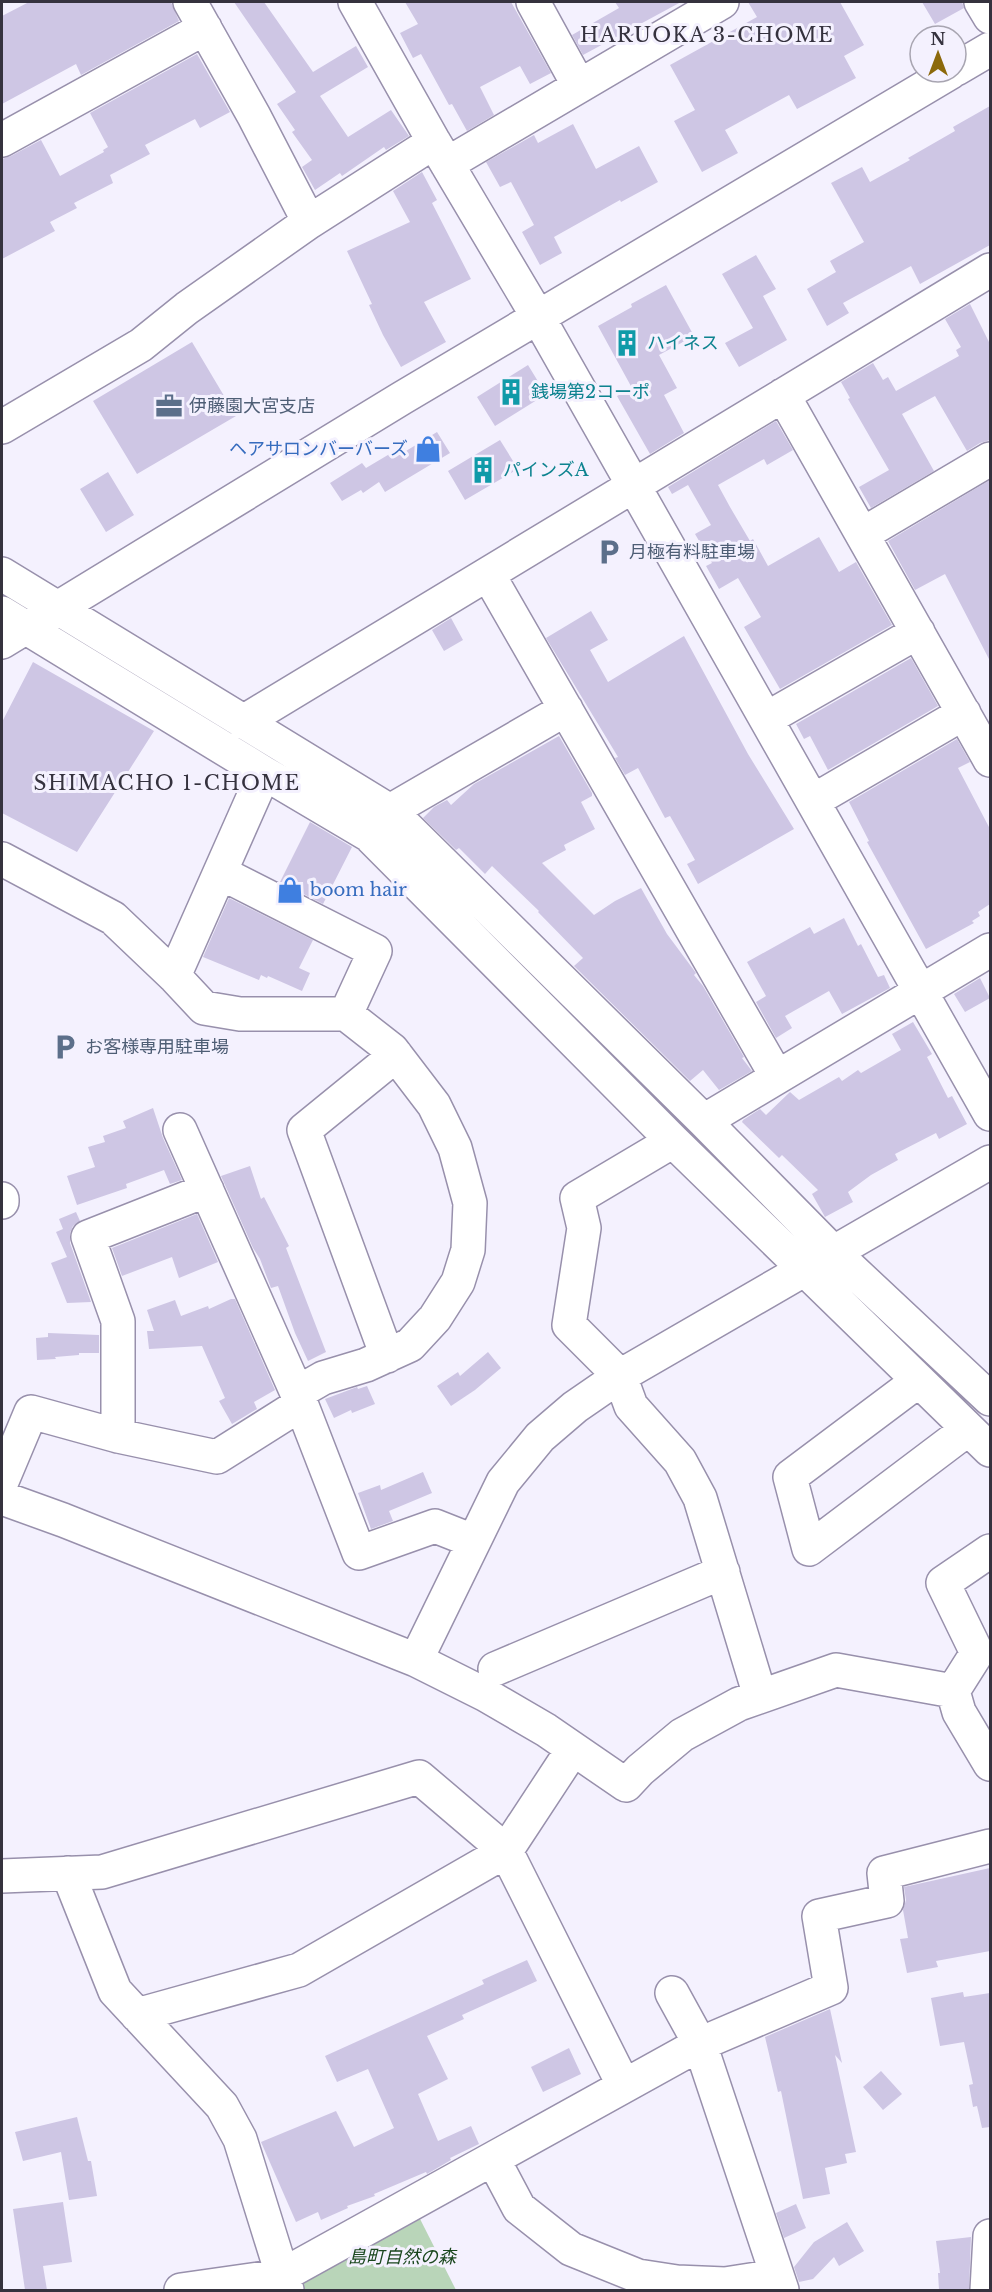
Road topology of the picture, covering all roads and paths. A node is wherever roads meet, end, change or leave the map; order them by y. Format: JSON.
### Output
{"nodes":[{"id":1,"x":355,"y":2,"type":"edge"},
{"id":2,"x":533,"y":2,"type":"edge"},
{"id":3,"x":981,"y":2,"type":"edge"},
{"id":4,"x":705,"y":6,"type":"edge"},
{"id":5,"x":197,"y":15,"type":"edge"},
{"id":6,"x":990,"y":17,"type":"edge"},
{"id":7,"x":990,"y":49,"type":"edge"},
{"id":8,"x":968,"y":62,"type":"edge"},
{"id":9,"x":931,"y":84,"type":"edge"},
{"id":10,"x":579,"y":86,"type":"junction"},
{"id":11,"x":2,"y":140,"type":"edge"},
{"id":12,"x":441,"y":153,"type":"junction"},
{"id":13,"x":309,"y":222,"type":"junction"},
{"id":14,"x":990,"y":270,"type":"edge"},
{"id":15,"x":538,"y":317,"type":"junction"},
{"id":16,"x":783,"y":395,"type":"junction"},
{"id":17,"x":2,"y":427,"type":"edge"},
{"id":18,"x":990,"y":459,"type":"edge"},
{"id":19,"x":633,"y":486,"type":"junction"},
{"id":20,"x":862,"y":534,"type":"junction"},
{"id":21,"x":2,"y":574,"type":"edge"},
{"id":22,"x":488,"y":574,"type":"junction"},
{"id":23,"x":58,"y":608,"type":"junction"},
{"id":24,"x":9,"y":627,"type":"edge"},
{"id":25,"x":918,"y":632,"type":"junction"},
{"id":26,"x":566,"y":709,"type":"junction"},
{"id":27,"x":964,"y":713,"type":"junction"},
{"id":28,"x":766,"y":719,"type":"junction"},
{"id":29,"x":243,"y":722,"type":"junction"},
{"id":30,"x":990,"y":760,"type":"edge"},
{"id":31,"x":264,"y":773,"type":"junction"},
{"id":32,"x":813,"y":801,"type":"junction"},
{"id":33,"x":390,"y":811,"type":"junction"},
{"id":34,"x":2,"y":859,"type":"edge"},
{"id":35,"x":221,"y":873,"type":"junction"},
{"id":36,"x":990,"y":950,"type":"edge"},
{"id":37,"x":174,"y":976,"type":"junction"},
{"id":38,"x":921,"y":992,"type":"junction"},
{"id":39,"x":346,"y":1014,"type":"junction"},
{"id":40,"x":396,"y":1055,"type":"junction"},
{"id":41,"x":777,"y":1077,"type":"junction"},
{"id":42,"x":990,"y":1114,"type":"edge"},
{"id":43,"x":704,"y":1121,"type":"junction"},
{"id":44,"x":180,"y":1130,"type":"dead end"},
{"id":45,"x":673,"y":1141,"type":"junction"},
{"id":46,"x":990,"y":1162,"type":"edge"},
{"id":47,"x":207,"y":1190,"type":"junction"},
{"id":48,"x":833,"y":1252,"type":"junction"},
{"id":49,"x":804,"y":1270,"type":"junction"},
{"id":50,"x":387,"y":1356,"type":"junction"},
{"id":51,"x":620,"y":1376,"type":"junction"},
{"id":52,"x":918,"y":1381,"type":"junction"},
{"id":53,"x":299,"y":1398,"type":"junction"},
{"id":54,"x":990,"y":1400,"type":"edge"},
{"id":55,"x":118,"y":1436,"type":"junction"},
{"id":56,"x":979,"y":1440,"type":"edge"},
{"id":57,"x":2,"y":1481,"type":"edge"},
{"id":58,"x":2,"y":1498,"type":"edge"},
{"id":59,"x":473,"y":1542,"type":"junction"},
{"id":60,"x":990,"y":1551,"type":"edge"},
{"id":61,"x":723,"y":1572,"type":"junction"},
{"id":62,"x":984,"y":1654,"type":"edge"},
{"id":63,"x":416,"y":1660,"type":"junction"},
{"id":64,"x":495,"y":1669,"type":"dead end"},
{"id":65,"x":953,"y":1691,"type":"junction"},
{"id":66,"x":760,"y":1696,"type":"junction"},
{"id":67,"x":573,"y":1749,"type":"junction"},
{"id":68,"x":990,"y":1764,"type":"edge"},
{"id":69,"x":990,"y":1846,"type":"edge"},
{"id":70,"x":506,"y":1851,"type":"junction"},
{"id":71,"x":68,"y":1873,"type":"junction"},
{"id":72,"x":2,"y":1876,"type":"edge"},
{"id":73,"x":672,"y":1993,"type":"dead end"},
{"id":74,"x":137,"y":2015,"type":"junction"},
{"id":75,"x":700,"y":2044,"type":"junction"},
{"id":76,"x":624,"y":2086,"type":"junction"},
{"id":77,"x":493,"y":2159,"type":"junction"},
{"id":78,"x":990,"y":2236,"type":"edge"},
{"id":79,"x":284,"y":2283,"type":"edge"},
{"id":80,"x":778,"y":2283,"type":"edge"},
{"id":81,"x":181,"y":2290,"type":"edge"},
{"id":82,"x":987,"y":2290,"type":"edge"}],
"edges":[{"from":1,"to":12,"type":"street"},
{"from":2,"to":10,"type":"street"},
{"from":3,"to":6,"type":"street"},
{"from":4,"to":10,"type":"street"},
{"from":5,"to":11,"type":"street"},
{"from":5,"to":13,"type":"street"},
{"from":7,"to":8,"type":"street"},
{"from":9,"to":15,"type":"street"},
{"from":10,"to":12,"type":"street"},
{"from":12,"to":13,"type":"street"},
{"from":12,"to":15,"type":"street"},
{"from":13,"to":17,"type":"street"},
{"from":14,"to":16,"type":"street"},
{"from":15,"to":19,"type":"street"},
{"from":15,"to":23,"type":"street"},
{"from":16,"to":19,"type":"street"},
{"from":16,"to":20,"type":"street"},
{"from":18,"to":20,"type":"street"},
{"from":19,"to":22,"type":"street"},
{"from":19,"to":28,"type":"street"},
{"from":20,"to":25,"type":"street"},
{"from":21,"to":23,"type":"street"},
{"from":22,"to":26,"type":"street"},
{"from":22,"to":29,"type":"street"},
{"from":23,"to":24,"type":"street"},
{"from":23,"to":29,"type":"street"},
{"from":24,"to":31,"type":"street"},
{"from":25,"to":27,"type":"street"},
{"from":25,"to":28,"type":"street"},
{"from":26,"to":33,"type":"street"},
{"from":26,"to":41,"type":"street"},
{"from":27,"to":30,"type":"street"},
{"from":27,"to":32,"type":"street"},
{"from":28,"to":32,"type":"street"},
{"from":29,"to":33,"type":"street"},
{"from":31,"to":35,"type":"street"},
{"from":31,"to":45,"type":"street"},
{"from":32,"to":38,"type":"street"},
{"from":33,"to":43,"type":"street"},
{"from":34,"to":37,"type":"street"},
{"from":35,"to":37,"type":"street"},
{"from":35,"to":39,"type":"street"},
{"from":36,"to":38,"type":"street"},
{"from":37,"to":39,"type":"street"},
{"from":38,"to":41,"type":"street"},
{"from":38,"to":42,"type":"street"},
{"from":39,"to":40,"type":"street"},
{"from":40,"to":50,"type":"street"},
{"from":40,"to":50,"type":"street"},
{"from":41,"to":43,"type":"street"},
{"from":43,"to":48,"type":"street"},
{"from":44,"to":47,"type":"street"},
{"from":45,"to":49,"type":"street"},
{"from":45,"to":51,"type":"street"},
{"from":46,"to":48,"type":"street"},
{"from":47,"to":53,"type":"street"},
{"from":47,"to":55,"type":"street"},
{"from":48,"to":49,"type":"street"},
{"from":48,"to":54,"type":"street"},
{"from":49,"to":51,"type":"street"},
{"from":49,"to":52,"type":"street"},
{"from":50,"to":53,"type":"street"},
{"from":51,"to":59,"type":"street"},
{"from":51,"to":61,"type":"street"},
{"from":52,"to":56,"type":"street"},
{"from":52,"to":56,"type":"street"},
{"from":53,"to":55,"type":"street"},
{"from":53,"to":59,"type":"street"},
{"from":55,"to":57,"type":"street"},
{"from":58,"to":63,"type":"street"},
{"from":59,"to":63,"type":"street"},
{"from":60,"to":62,"type":"street"},
{"from":61,"to":64,"type":"street"},
{"from":61,"to":66,"type":"street"},
{"from":62,"to":65,"type":"street"},
{"from":63,"to":67,"type":"street"},
{"from":65,"to":66,"type":"street"},
{"from":65,"to":68,"type":"street"},
{"from":66,"to":67,"type":"street"},
{"from":67,"to":70,"type":"street"},
{"from":69,"to":75,"type":"street"},
{"from":70,"to":71,"type":"street"},
{"from":70,"to":74,"type":"street"},
{"from":70,"to":76,"type":"street"},
{"from":71,"to":72,"type":"street"},
{"from":71,"to":74,"type":"street"},
{"from":73,"to":75,"type":"street"},
{"from":74,"to":79,"type":"street"},
{"from":75,"to":76,"type":"street"},
{"from":75,"to":80,"type":"street"},
{"from":76,"to":77,"type":"street"},
{"from":77,"to":79,"type":"street"},
{"from":77,"to":80,"type":"street"},
{"from":78,"to":82,"type":"street"},
{"from":79,"to":81,"type":"street"}]}
